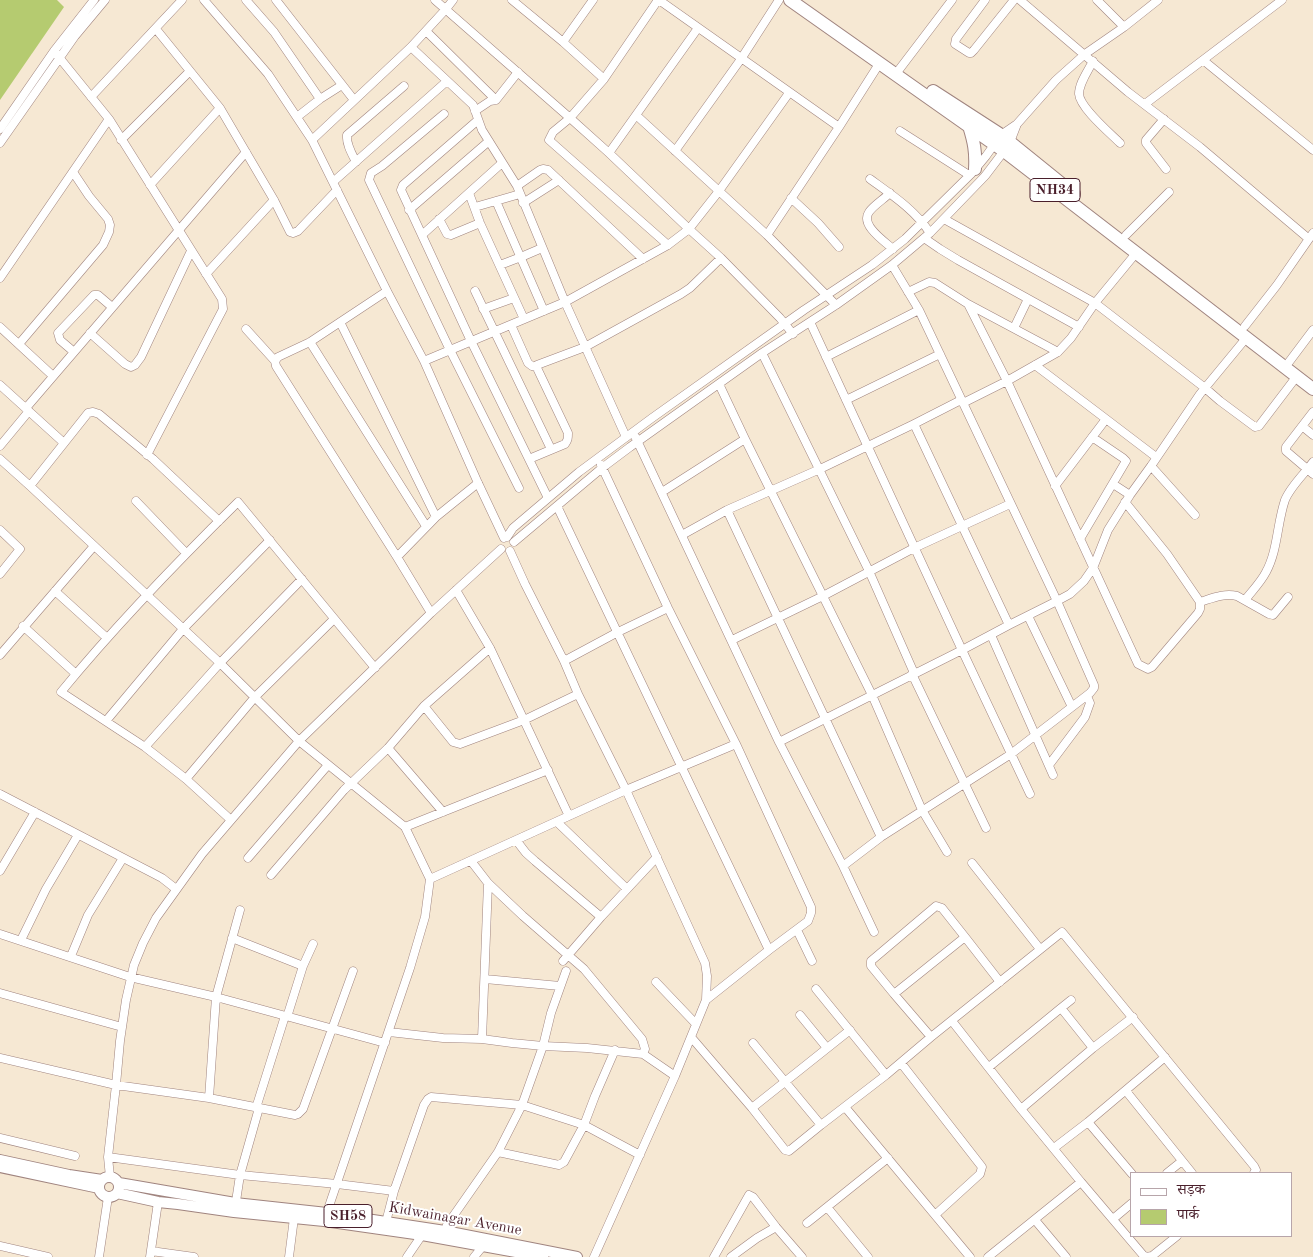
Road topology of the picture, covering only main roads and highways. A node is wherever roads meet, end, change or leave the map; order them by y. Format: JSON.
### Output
{"nodes":[{"id":1,"x":790,"y":0,"type":"edge"},
{"id":2,"x":801,"y":0,"type":"edge"},
{"id":3,"x":897,"y":72,"type":"junction"},
{"id":4,"x":969,"y":126,"type":"junction"},
{"id":5,"x":1003,"y":143,"type":"junction"},
{"id":6,"x":972,"y":172,"type":"road end"},
{"id":7,"x":1246,"y":332,"type":"junction"},
{"id":8,"x":1313,"y":380,"type":"edge"},
{"id":9,"x":1313,"y":389,"type":"edge"},
{"id":10,"x":0,"y":1160,"type":"edge"},
{"id":11,"x":0,"y":1167,"type":"edge"},
{"id":12,"x":109,"y":1186,"type":"junction"},
{"id":13,"x":235,"y":1208,"type":"junction"},
{"id":14,"x":325,"y":1217,"type":"junction"},
{"id":15,"x":385,"y":1226,"type":"junction"},
{"id":16,"x":444,"y":1235,"type":"junction"},
{"id":17,"x":542,"y":1257,"type":"edge"},
{"id":18,"x":577,"y":1257,"type":"edge"}],
"edges":[{"from":1,"to":3,"type":"highway","number":"NH34"},
{"from":2,"to":3,"type":"highway","number":"NH34"},
{"from":3,"to":4,"type":"highway","number":"NH34"},
{"from":3,"to":5,"type":"highway","number":"NH34"},
{"from":4,"to":5,"type":"highway","number":"NH34"},
{"from":4,"to":6,"type":"highway"},
{"from":5,"to":7,"type":"highway","number":"NH34"},
{"from":5,"to":7,"type":"highway","number":"NH34"},
{"from":7,"to":8,"type":"highway","number":"NH34"},
{"from":7,"to":9,"type":"highway","number":"NH34"},
{"from":10,"to":12,"type":"main road","name":"Kidwainagar Avenue","number":"SH58"},
{"from":11,"to":12,"type":"main road","name":"Kidwainagar Avenue","number":"SH58"},
{"from":12,"to":13,"type":"main road","name":"Kidwainagar Avenue","number":"SH58"},
{"from":12,"to":13,"type":"main road","name":"Kidwainagar Avenue","number":"SH58"},
{"from":13,"to":14,"type":"main road","name":"Kidwainagar Avenue","number":"SH58"},
{"from":13,"to":14,"type":"main road","name":"Kidwainagar Avenue","number":"SH58"},
{"from":14,"to":15,"type":"main road","name":"Kidwainagar Avenue","number":"SH58"},
{"from":15,"to":16,"type":"main road","name":"Kidwainagar Avenue","number":"SH58"},
{"from":15,"to":16,"type":"main road","name":"Kidwainagar Avenue","number":"SH58"},
{"from":16,"to":17,"type":"main road","name":"Kidwainagar Avenue","number":"SH58"},
{"from":16,"to":18,"type":"main road","name":"Kidwainagar Avenue","number":"SH58"}]}
